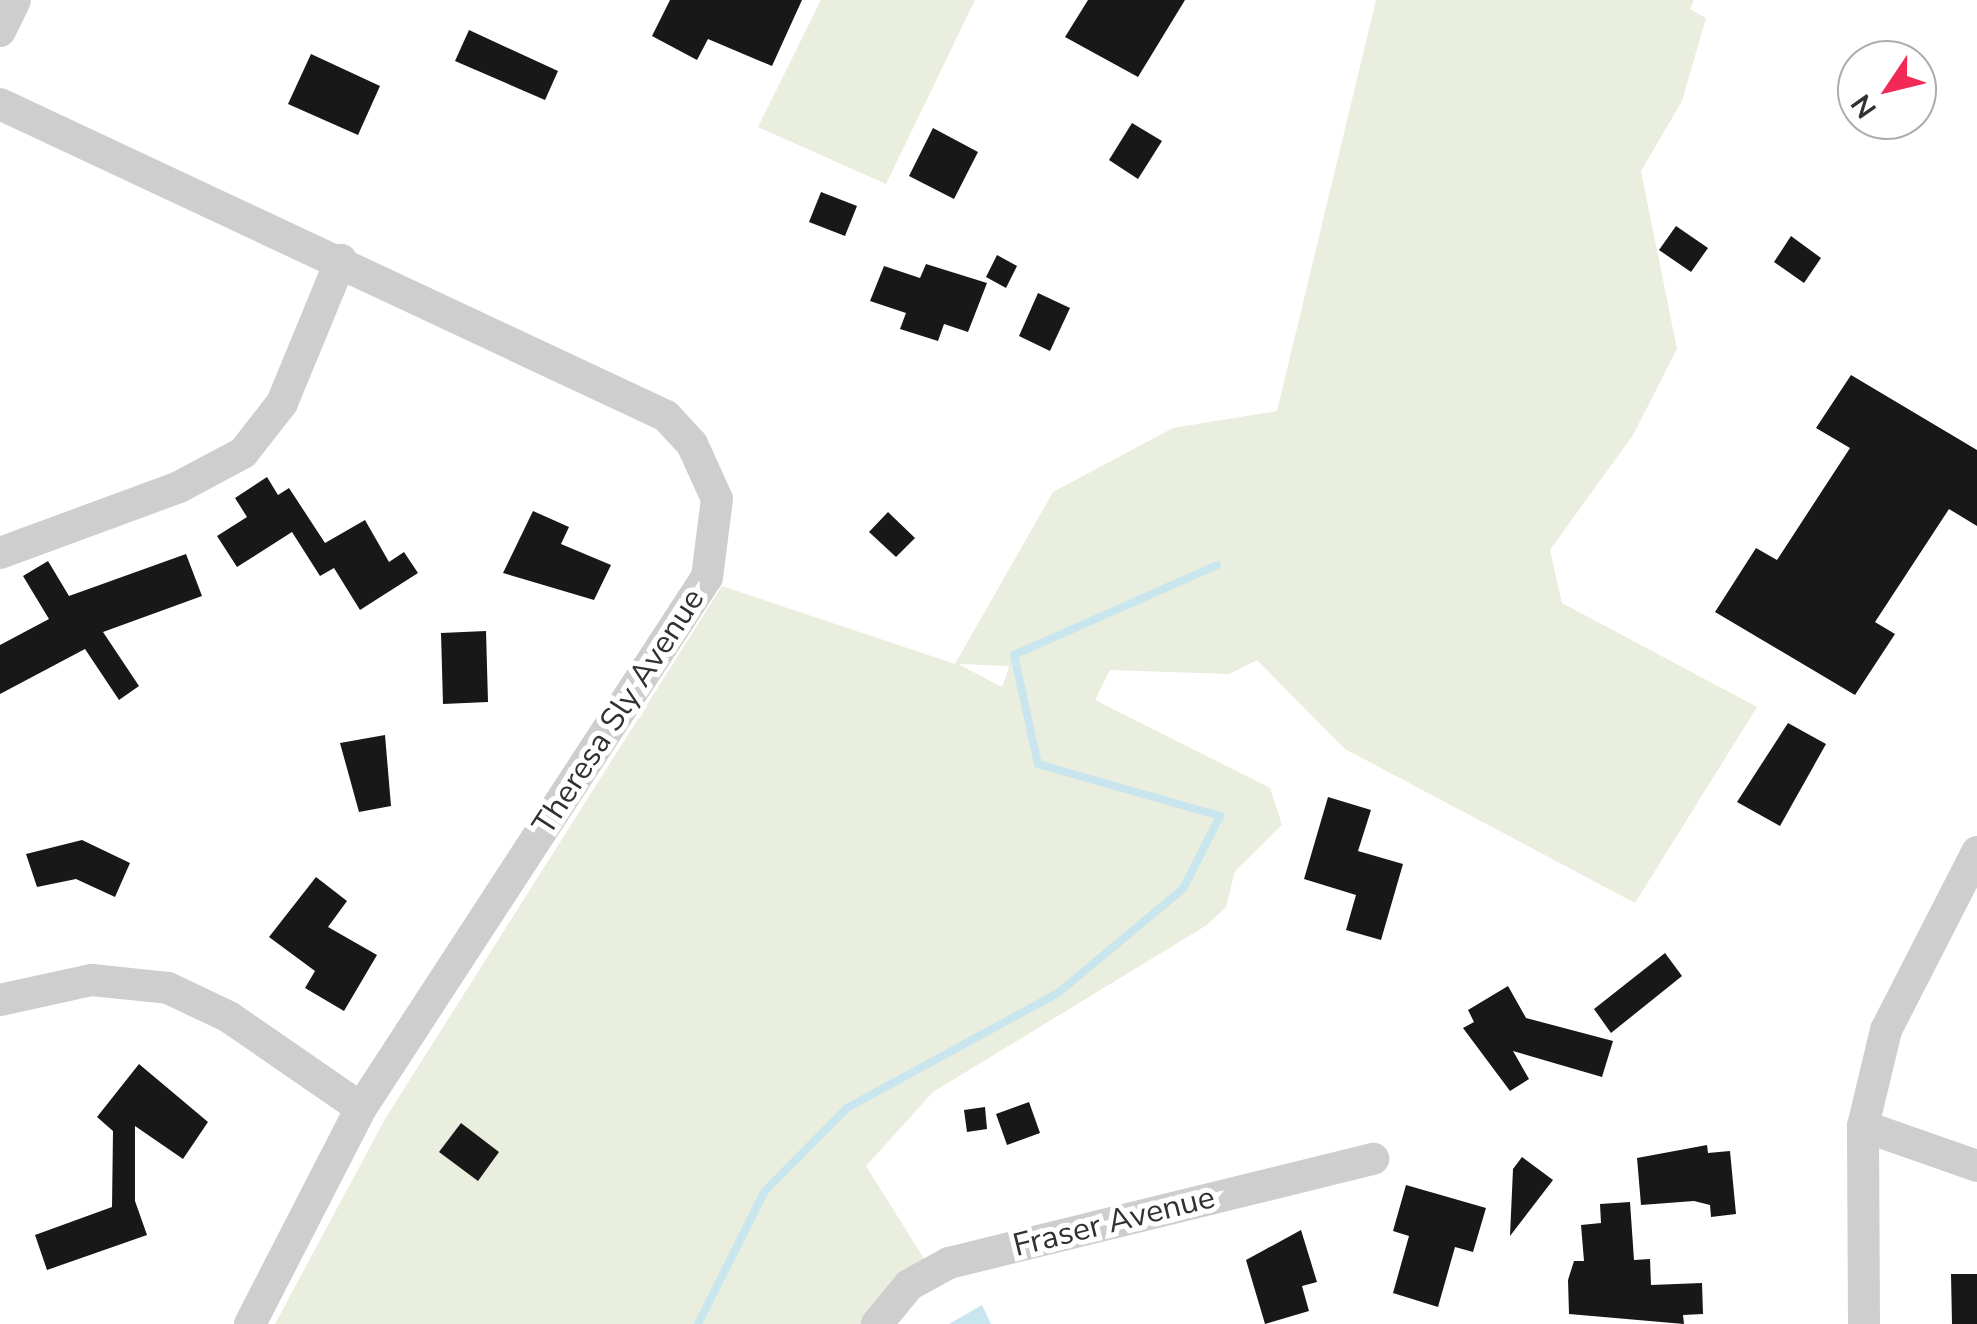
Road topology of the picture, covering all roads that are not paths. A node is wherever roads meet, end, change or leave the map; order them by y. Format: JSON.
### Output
{"nodes":[{"id":1,"x":16,"y":0,"type":"edge"},
{"id":2,"x":0,"y":31,"type":"edge"},
{"id":3,"x":0,"y":104,"type":"edge"},
{"id":4,"x":341,"y":260,"type":"junction"},
{"id":5,"x":0,"y":554,"type":"edge"},
{"id":6,"x":1977,"y":852,"type":"edge"},
{"id":7,"x":0,"y":1000,"type":"edge"},
{"id":8,"x":361,"y":1108,"type":"junction"},
{"id":9,"x":1863,"y":1126,"type":"junction"},
{"id":10,"x":1374,"y":1159,"type":"dead end"},
{"id":11,"x":1977,"y":1166,"type":"edge"},
{"id":12,"x":250,"y":1324,"type":"edge"},
{"id":13,"x":877,"y":1324,"type":"edge"},
{"id":14,"x":1864,"y":1324,"type":"edge"}],
"edges":[{"from":1,"to":2,"type":"street"},
{"from":3,"to":4,"type":"street","name":"Theresa Sly Avenue"},
{"from":4,"to":5,"type":"street"},
{"from":4,"to":8,"type":"street","name":"Theresa Sly Avenue"},
{"from":6,"to":9,"type":"street"},
{"from":7,"to":8,"type":"street"},
{"from":8,"to":12,"type":"street","name":"Theresa Sly Avenue"},
{"from":9,"to":11,"type":"street"},
{"from":9,"to":14,"type":"street"},
{"from":10,"to":13,"type":"street","name":"Fraser Avenue"}]}
